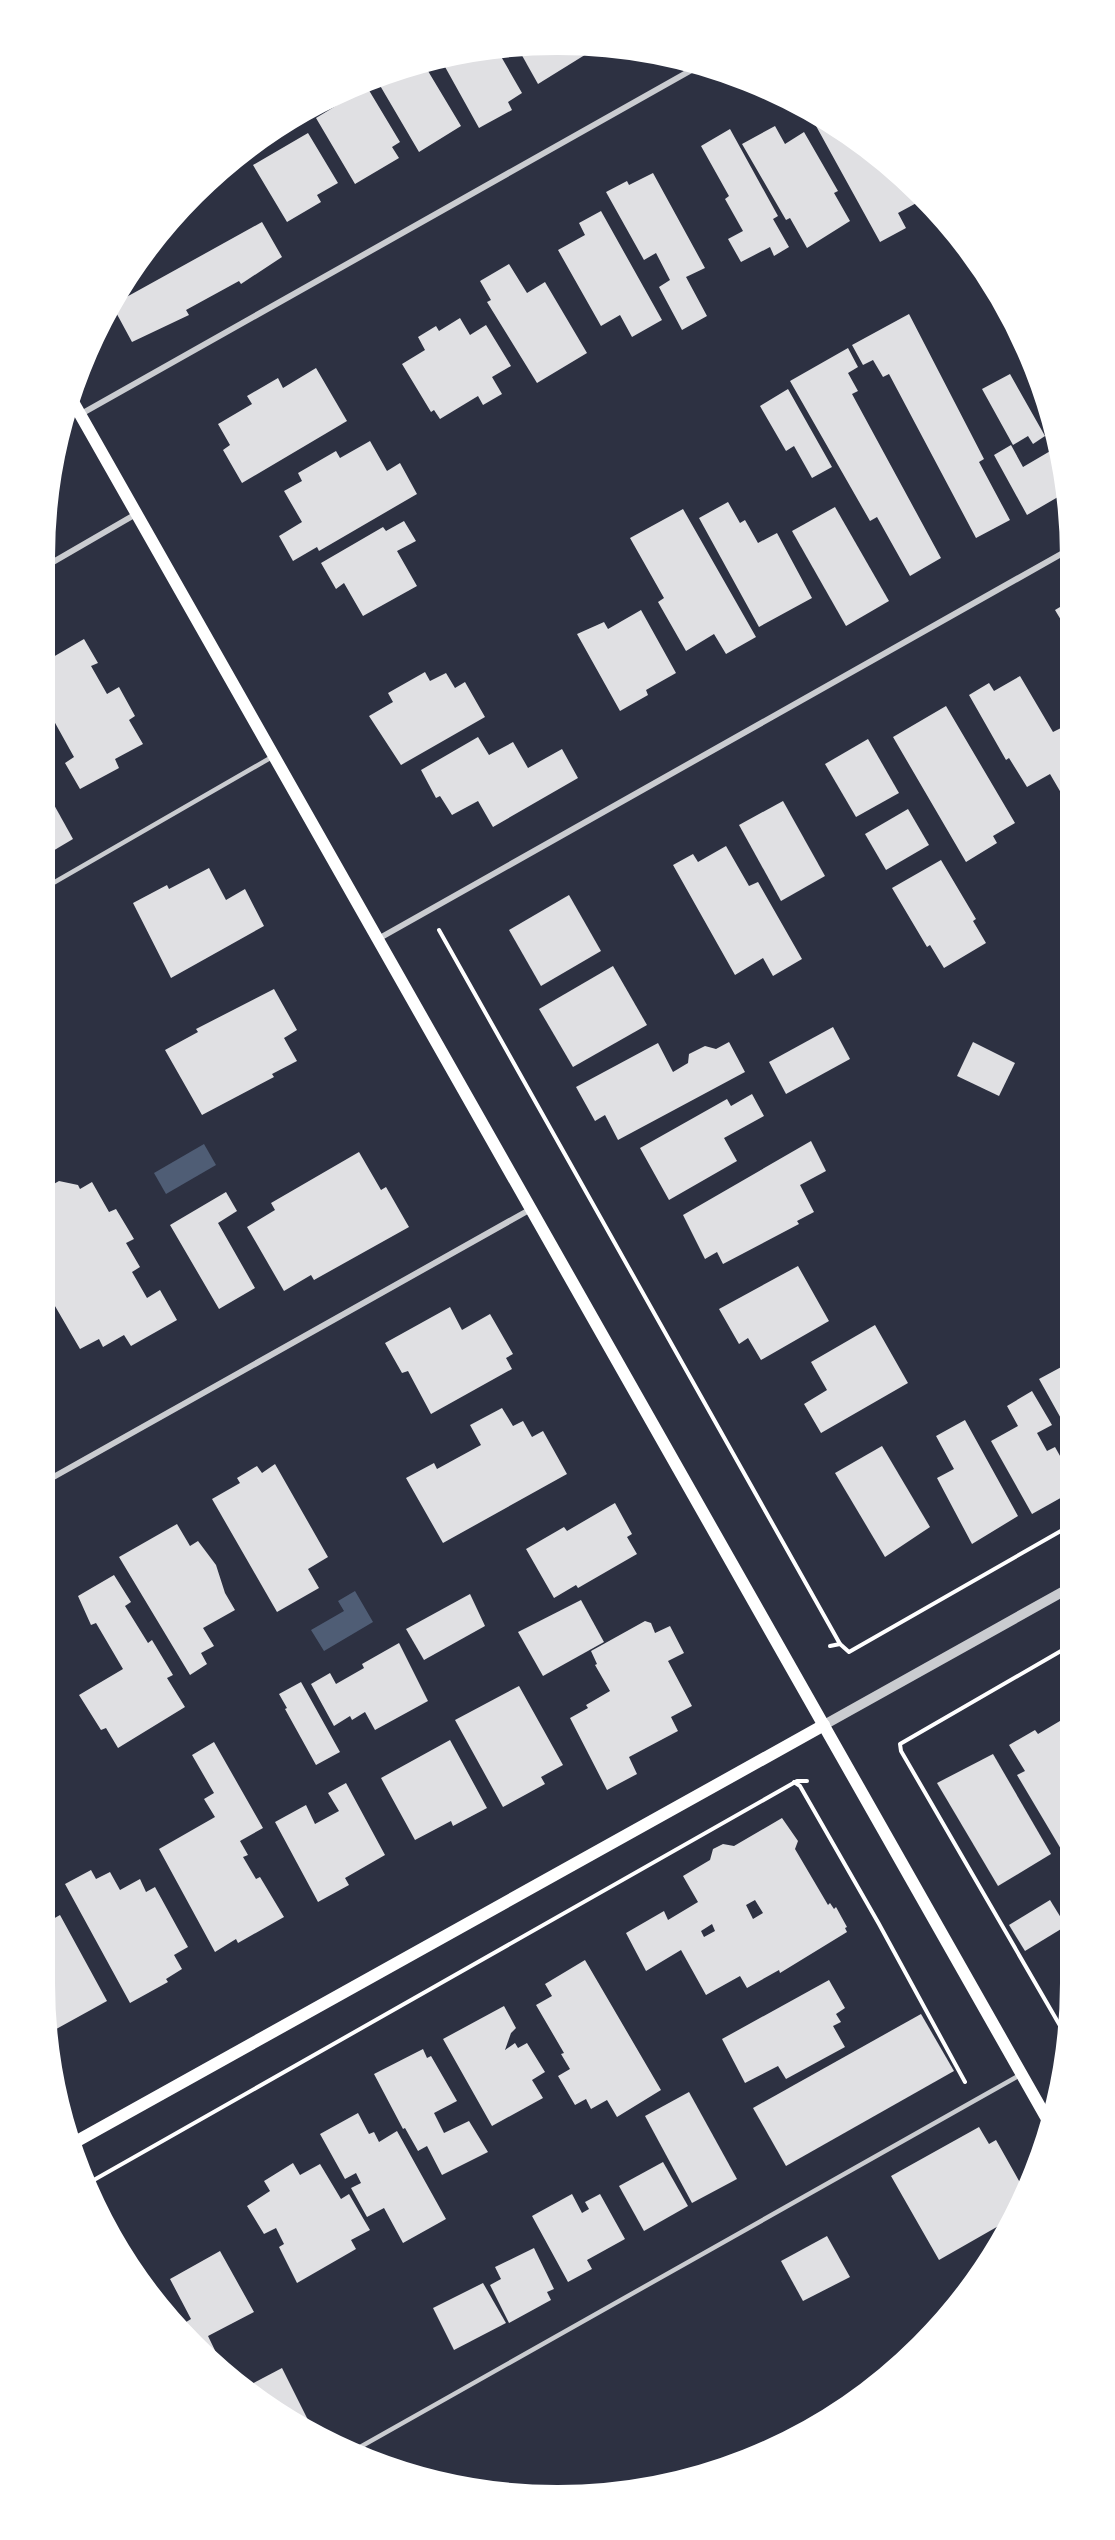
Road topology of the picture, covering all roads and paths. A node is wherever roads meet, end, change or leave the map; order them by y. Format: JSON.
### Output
{"nodes":[{"id":1,"x":693,"y":69,"type":"edge"},
{"id":2,"x":75,"y":405,"type":"edge"},
{"id":3,"x":80,"y":415,"type":"junction"},
{"id":4,"x":137,"y":514,"type":"junction"},
{"id":5,"x":1064,"y":552,"type":"edge"},
{"id":6,"x":51,"y":563,"type":"edge"},
{"id":7,"x":274,"y":756,"type":"junction"},
{"id":8,"x":51,"y":884,"type":"edge"},
{"id":9,"x":428,"y":911,"type":"junction"},
{"id":10,"x":378,"y":939,"type":"junction"},
{"id":11,"x":531,"y":1209,"type":"junction"},
{"id":12,"x":51,"y":1478,"type":"edge"},
{"id":13,"x":1064,"y":1529,"type":"edge"},
{"id":14,"x":1064,"y":1591,"type":"edge"},
{"id":15,"x":840,"y":1644,"type":"junction"},
{"id":16,"x":830,"y":1646,"type":"dead end"},
{"id":17,"x":1064,"y":1650,"type":"edge"},
{"id":18,"x":824,"y":1725,"type":"junction"},
{"id":19,"x":807,"y":1781,"type":"dead end"},
{"id":20,"x":794,"y":1782,"type":"junction"},
{"id":21,"x":1062,"y":2029,"type":"edge"},
{"id":22,"x":1022,"y":2074,"type":"junction"},
{"id":23,"x":975,"y":2101,"type":"junction"},
{"id":24,"x":1046,"y":2117,"type":"edge"},
{"id":25,"x":77,"y":2141,"type":"edge"},
{"id":26,"x":92,"y":2181,"type":"edge"},
{"id":27,"x":359,"y":2448,"type":"edge"}],
"edges":[{"from":1,"to":3,"type":"street"},
{"from":2,"to":3,"type":"main road"},
{"from":3,"to":4,"type":"main road"},
{"from":4,"to":6,"type":"street"},
{"from":4,"to":7,"type":"main road"},
{"from":5,"to":9,"type":"street"},
{"from":7,"to":8,"type":"lane"},
{"from":7,"to":10,"type":"main road"},
{"from":9,"to":10,"type":"street"},
{"from":9,"to":15,"type":"path"},
{"from":10,"to":11,"type":"main road"},
{"from":11,"to":12,"type":"street"},
{"from":11,"to":18,"type":"main road"},
{"from":13,"to":15,"type":"path"},
{"from":14,"to":18,"type":"street"},
{"from":15,"to":16,"type":"path"},
{"from":17,"to":21,"type":"path"},
{"from":18,"to":22,"type":"main road"},
{"from":18,"to":25,"type":"main road"},
{"from":19,"to":20,"type":"path"},
{"from":20,"to":23,"type":"path"},
{"from":20,"to":26,"type":"path"},
{"from":22,"to":23,"type":"lane"},
{"from":22,"to":24,"type":"main road"},
{"from":23,"to":27,"type":"lane"}]}
